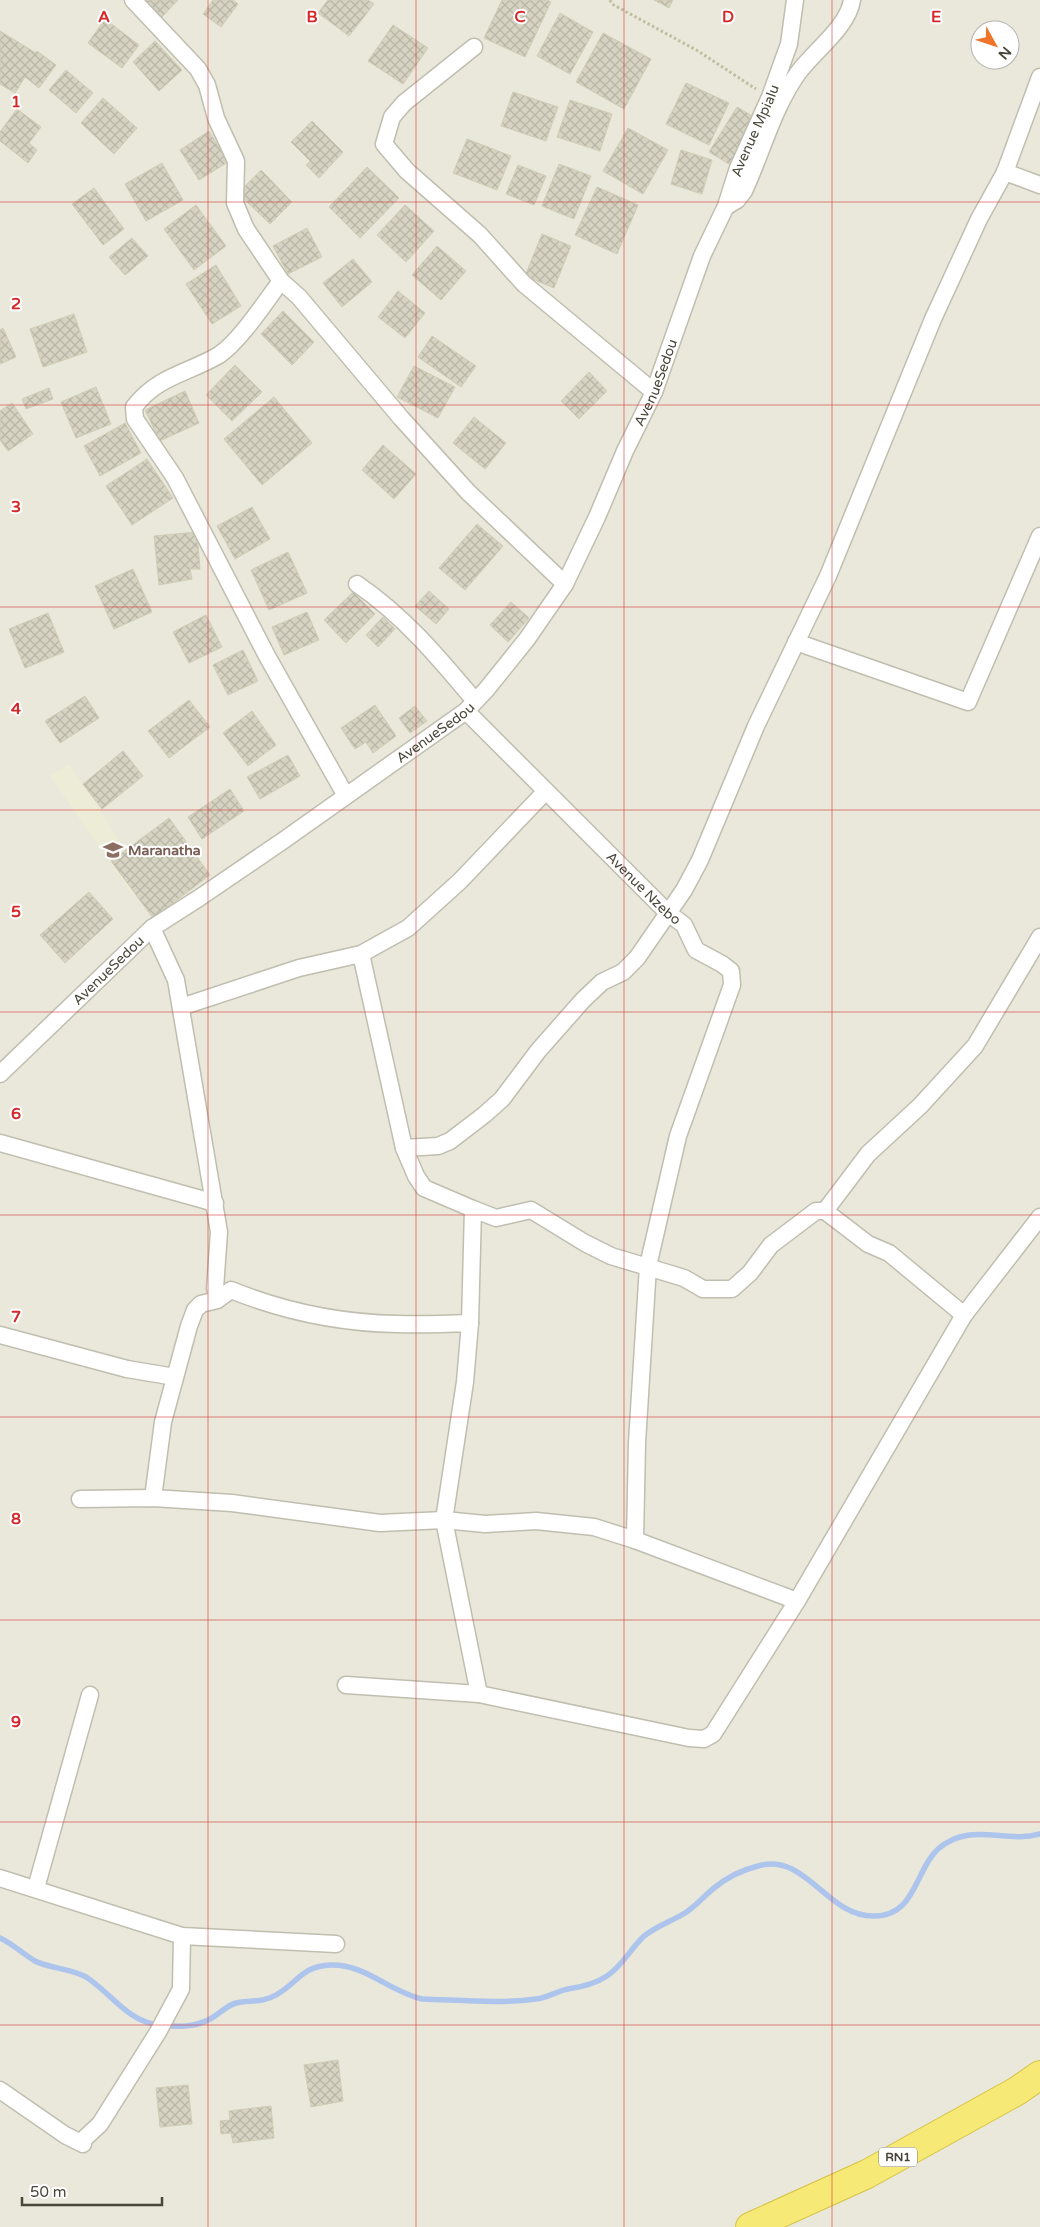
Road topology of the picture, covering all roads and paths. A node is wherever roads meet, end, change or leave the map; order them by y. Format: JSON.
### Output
{"nodes":[{"id":1,"x":132,"y":0,"type":"edge"},
{"id":2,"x":610,"y":0,"type":"edge"},
{"id":3,"x":796,"y":0,"type":"edge"},
{"id":4,"x":852,"y":0,"type":"edge"},
{"id":5,"x":474,"y":47,"type":"dead end"},
{"id":6,"x":1040,"y":77,"type":"edge"},
{"id":7,"x":770,"y":97,"type":"junction"},
{"id":8,"x":1005,"y":172,"type":"junction"},
{"id":9,"x":1040,"y":185,"type":"edge"},
{"id":10,"x":726,"y":206,"type":"junction"},
{"id":11,"x":702,"y":256,"type":"joint"},
{"id":12,"x":281,"y":280,"type":"junction"},
{"id":13,"x":654,"y":392,"type":"junction"},
{"id":14,"x":1040,"y":536,"type":"edge"},
{"id":15,"x":357,"y":584,"type":"dead end"},
{"id":16,"x":565,"y":584,"type":"junction"},
{"id":17,"x":796,"y":642,"type":"junction"},
{"id":18,"x":470,"y":706,"type":"junction"},
{"id":19,"x":545,"y":792,"type":"junction"},
{"id":20,"x":346,"y":796,"type":"junction"},
{"id":21,"x":668,"y":913,"type":"junction"},
{"id":22,"x":152,"y":928,"type":"junction"},
{"id":23,"x":1040,"y":937,"type":"edge"},
{"id":24,"x":362,"y":954,"type":"junction"},
{"id":25,"x":181,"y":1007,"type":"junction"},
{"id":26,"x":0,"y":1074,"type":"edge"},
{"id":27,"x":0,"y":1143,"type":"edge"},
{"id":28,"x":404,"y":1148,"type":"junction"},
{"id":29,"x":215,"y":1203,"type":"junction"},
{"id":30,"x":473,"y":1210,"type":"junction"},
{"id":31,"x":826,"y":1211,"type":"junction"},
{"id":32,"x":1040,"y":1217,"type":"edge"},
{"id":33,"x":648,"y":1266,"type":"junction"},
{"id":34,"x":217,"y":1300,"type":"junction"},
{"id":35,"x":964,"y":1315,"type":"junction"},
{"id":36,"x":470,"y":1323,"type":"junction"},
{"id":37,"x":0,"y":1335,"type":"edge"},
{"id":38,"x":175,"y":1377,"type":"junction"},
{"id":39,"x":153,"y":1498,"type":"junction"},
{"id":40,"x":80,"y":1499,"type":"dead end"},
{"id":41,"x":444,"y":1520,"type":"junction"},
{"id":42,"x":635,"y":1540,"type":"junction"},
{"id":43,"x":797,"y":1602,"type":"junction"},
{"id":44,"x":346,"y":1685,"type":"dead end"},
{"id":45,"x":479,"y":1694,"type":"junction"},
{"id":46,"x":90,"y":1695,"type":"dead end"},
{"id":47,"x":0,"y":1878,"type":"edge"},
{"id":48,"x":36,"y":1888,"type":"junction"},
{"id":49,"x":182,"y":1936,"type":"junction"},
{"id":50,"x":336,"y":1944,"type":"dead end"},
{"id":51,"x":1040,"y":2075,"type":"edge"},
{"id":52,"x":0,"y":2090,"type":"edge"},
{"id":53,"x":750,"y":2227,"type":"edge"}],
"edges":[{"from":1,"to":12,"type":"street"},
{"from":2,"to":7,"type":"path"},
{"from":3,"to":7,"type":"street","name":"Avenue Mpialu"},
{"from":4,"to":10,"type":"street"},
{"from":5,"to":13,"type":"street"},
{"from":6,"to":8,"type":"street"},
{"from":7,"to":10,"type":"street","name":"Avenue Mpialu"},
{"from":8,"to":9,"type":"street"},
{"from":8,"to":17,"type":"street"},
{"from":10,"to":11,"type":"street","name":"Avenue Mpialu"},
{"from":11,"to":13,"type":"street","name":"AvenueSedou"},
{"from":12,"to":16,"type":"street"},
{"from":12,"to":20,"type":"street"},
{"from":13,"to":16,"type":"street","name":"AvenueSedou"},
{"from":14,"to":17,"type":"street"},
{"from":15,"to":18,"type":"street","name":"Avenue Nzebo"},
{"from":16,"to":18,"type":"street","name":"AvenueSedou"},
{"from":17,"to":21,"type":"street"},
{"from":18,"to":19,"type":"street","name":"Avenue Nzebo"},
{"from":18,"to":20,"type":"street","name":"AvenueSedou"},
{"from":19,"to":21,"type":"street","name":"Avenue Nzebo"},
{"from":19,"to":24,"type":"street"},
{"from":20,"to":22,"type":"street","name":"AvenueSedou"},
{"from":21,"to":28,"type":"street"},
{"from":21,"to":33,"type":"street","name":"Avenue Nzebo"},
{"from":22,"to":25,"type":"street"},
{"from":22,"to":26,"type":"street","name":"AvenueSedou"},
{"from":23,"to":31,"type":"street"},
{"from":24,"to":25,"type":"street"},
{"from":24,"to":28,"type":"street"},
{"from":25,"to":29,"type":"street"},
{"from":27,"to":29,"type":"street"},
{"from":28,"to":30,"type":"street"},
{"from":29,"to":34,"type":"street"},
{"from":30,"to":33,"type":"street"},
{"from":30,"to":36,"type":"street"},
{"from":31,"to":33,"type":"street"},
{"from":31,"to":35,"type":"street"},
{"from":32,"to":35,"type":"street"},
{"from":33,"to":42,"type":"street"},
{"from":34,"to":36,"type":"street"},
{"from":34,"to":38,"type":"street"},
{"from":35,"to":43,"type":"street"},
{"from":36,"to":41,"type":"street"},
{"from":37,"to":38,"type":"street"},
{"from":38,"to":39,"type":"street"},
{"from":39,"to":40,"type":"street"},
{"from":39,"to":41,"type":"street"},
{"from":41,"to":42,"type":"street"},
{"from":41,"to":45,"type":"street"},
{"from":42,"to":43,"type":"street"},
{"from":43,"to":45,"type":"street"},
{"from":44,"to":45,"type":"street"},
{"from":46,"to":48,"type":"street"},
{"from":47,"to":48,"type":"street"},
{"from":48,"to":49,"type":"street"},
{"from":49,"to":50,"type":"street"},
{"from":49,"to":52,"type":"street"},
{"from":51,"to":53,"type":"highway","number":"RN1"}]}
